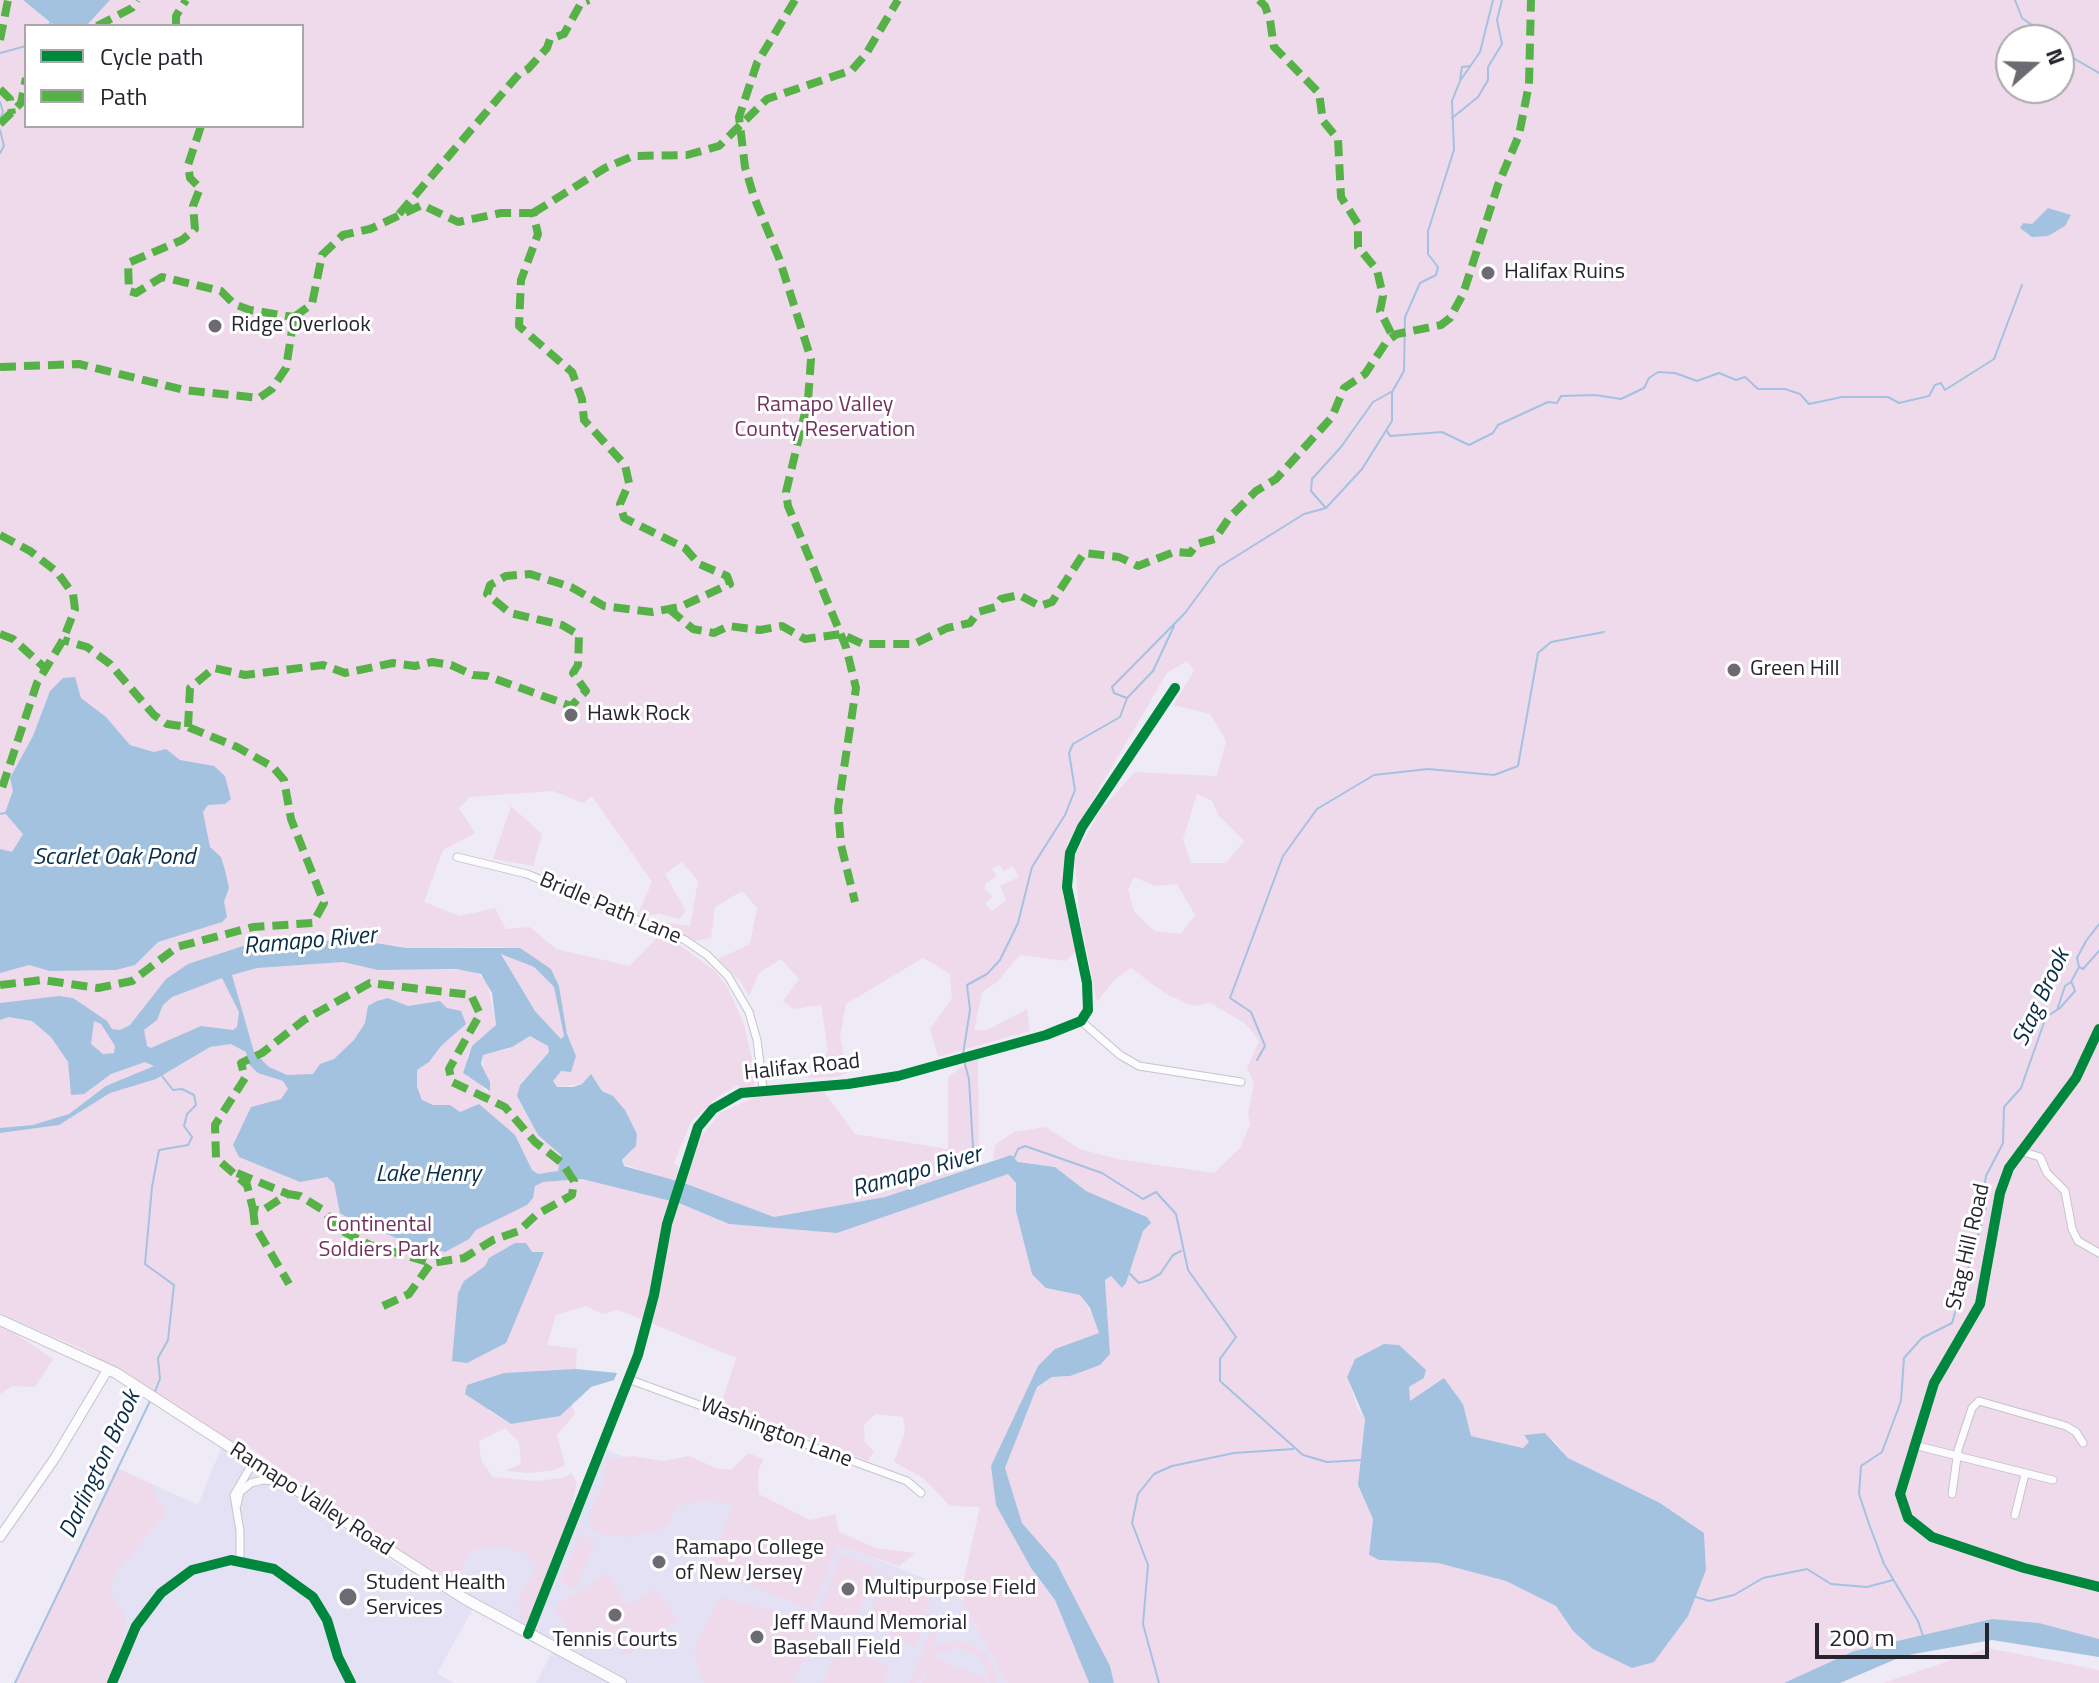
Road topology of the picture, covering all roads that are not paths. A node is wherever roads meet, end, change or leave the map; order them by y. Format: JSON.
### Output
{"nodes":[{"id":1,"x":1175,"y":688,"type":"dead end"},
{"id":2,"x":457,"y":857,"type":"dead end"},
{"id":3,"x":1081,"y":1021,"type":"junction"},
{"id":4,"x":2099,"y":1029,"type":"edge"},
{"id":5,"x":1241,"y":1082,"type":"dead end"},
{"id":6,"x":763,"y":1088,"type":"junction"},
{"id":7,"x":2020,"y":1151,"type":"junction"},
{"id":8,"x":2099,"y":1253,"type":"edge"},
{"id":9,"x":0,"y":1320,"type":"edge"},
{"id":10,"x":108,"y":1369,"type":"junction"},
{"id":11,"x":628,"y":1379,"type":"junction"},
{"id":12,"x":2083,"y":1443,"type":"dead end"},
{"id":13,"x":1914,"y":1445,"type":"junction"},
{"id":14,"x":1957,"y":1458,"type":"junction"},
{"id":15,"x":254,"y":1461,"type":"junction"},
{"id":16,"x":2025,"y":1474,"type":"junction"},
{"id":17,"x":2053,"y":1480,"type":"dead end"},
{"id":18,"x":286,"y":1482,"type":"junction"},
{"id":19,"x":921,"y":1493,"type":"dead end"},
{"id":20,"x":1952,"y":1494,"type":"dead end"},
{"id":21,"x":236,"y":1511,"type":"junction"},
{"id":22,"x":2015,"y":1515,"type":"dead end"},
{"id":23,"x":0,"y":1537,"type":"edge"},
{"id":24,"x":240,"y":1561,"type":"junction"},
{"id":25,"x":2099,"y":1587,"type":"edge"},
{"id":26,"x":528,"y":1634,"type":"junction"},
{"id":27,"x":112,"y":1683,"type":"edge"},
{"id":28,"x":351,"y":1683,"type":"edge"},
{"id":29,"x":621,"y":1683,"type":"edge"}],
"edges":[{"from":1,"to":3,"type":"street"},
{"from":2,"to":6,"type":"street","name":"Bridle Path Lane"},
{"from":3,"to":5,"type":"street"},
{"from":3,"to":6,"type":"street","name":"Halifax Road"},
{"from":4,"to":7,"type":"street","name":"Stag Hill Road"},
{"from":6,"to":11,"type":"street","name":"Halifax Road"},
{"from":7,"to":8,"type":"street"},
{"from":7,"to":13,"type":"street","name":"Stag Hill Road"},
{"from":9,"to":10,"type":"main road","name":"Ramapo Valley Road"},
{"from":10,"to":15,"type":"main road","name":"Ramapo Valley Road"},
{"from":10,"to":23,"type":"main road"},
{"from":11,"to":19,"type":"street","name":"Washington Lane"},
{"from":11,"to":26,"type":"street","name":"Halifax Road"},
{"from":12,"to":14,"type":"street"},
{"from":13,"to":14,"type":"street"},
{"from":13,"to":25,"type":"street","name":"Stag Hill Road"},
{"from":14,"to":16,"type":"street"},
{"from":14,"to":20,"type":"street"},
{"from":15,"to":18,"type":"main road","name":"Ramapo Valley Road"},
{"from":15,"to":21,"type":"street"},
{"from":16,"to":17,"type":"street"},
{"from":16,"to":22,"type":"street"},
{"from":18,"to":21,"type":"street"},
{"from":18,"to":26,"type":"main road","name":"Ramapo Valley Road"},
{"from":21,"to":24,"type":"street"},
{"from":24,"to":27,"type":"street"},
{"from":24,"to":28,"type":"street"},
{"from":26,"to":29,"type":"main road","name":"Ramapo Valley Road"}]}
